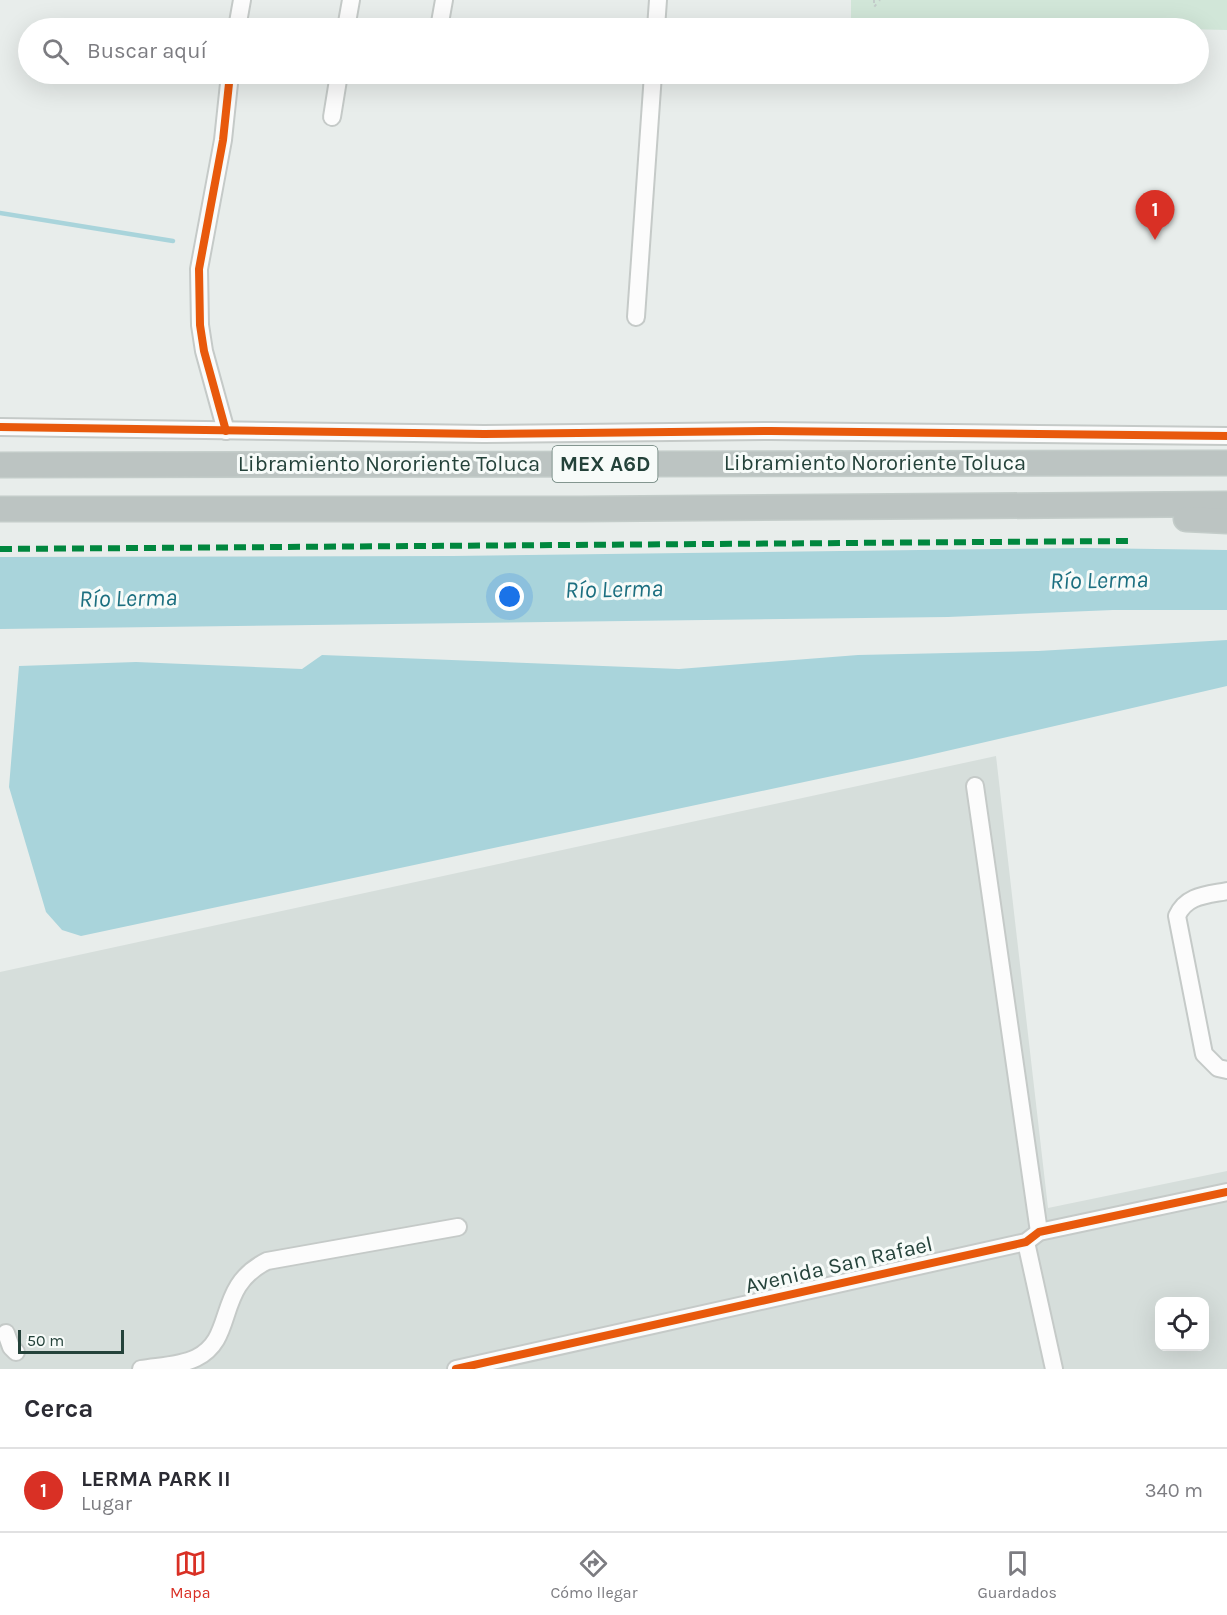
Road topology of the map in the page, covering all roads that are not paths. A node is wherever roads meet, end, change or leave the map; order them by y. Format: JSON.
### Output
{"nodes":[{"id":1,"x":242,"y":0,"type":"edge"},
{"id":2,"x":351,"y":0,"type":"edge"},
{"id":3,"x":444,"y":0,"type":"edge"},
{"id":4,"x":658,"y":0,"type":"edge"},
{"id":5,"x":239,"y":18,"type":"edge"},
{"id":6,"x":348,"y":18,"type":"edge"},
{"id":7,"x":441,"y":18,"type":"edge"},
{"id":8,"x":657,"y":18,"type":"edge"},
{"id":9,"x":229,"y":84,"type":"edge"},
{"id":10,"x":337,"y":84,"type":"edge"},
{"id":11,"x":652,"y":84,"type":"edge"},
{"id":12,"x":332,"y":117,"type":"dead end"},
{"id":13,"x":636,"y":317,"type":"dead end"},
{"id":14,"x":0,"y":427,"type":"edge"},
{"id":15,"x":226,"y":431,"type":"junction"},
{"id":16,"x":1227,"y":436,"type":"edge"},
{"id":17,"x":1222,"y":460,"type":"edge"},
{"id":18,"x":0,"y":465,"type":"edge"},
{"id":19,"x":1123,"y":504,"type":"junction"},
{"id":20,"x":1227,"y":504,"type":"edge"},
{"id":21,"x":0,"y":509,"type":"edge"},
{"id":22,"x":1227,"y":521,"type":"edge"},
{"id":23,"x":975,"y":786,"type":"dead end"},
{"id":24,"x":1227,"y":891,"type":"edge"},
{"id":25,"x":1227,"y":1070,"type":"edge"},
{"id":26,"x":1227,"y":1192,"type":"edge"},
{"id":27,"x":458,"y":1227,"type":"dead end"},
{"id":28,"x":1033,"y":1237,"type":"junction"},
{"id":29,"x":6,"y":1333,"type":"dead end"},
{"id":30,"x":16,"y":1352,"type":"dead end"},
{"id":31,"x":526,"y":1362,"type":"edge"},
{"id":32,"x":141,"y":1369,"type":"edge"},
{"id":33,"x":456,"y":1369,"type":"edge"},
{"id":34,"x":1054,"y":1369,"type":"edge"}],
"edges":[{"from":1,"to":5,"type":"street"},
{"from":2,"to":6,"type":"street"},
{"from":3,"to":7,"type":"street"},
{"from":4,"to":8,"type":"street"},
{"from":9,"to":15,"type":"street"},
{"from":10,"to":12,"type":"street"},
{"from":11,"to":13,"type":"street"},
{"from":14,"to":15,"type":"street"},
{"from":15,"to":16,"type":"street"},
{"from":17,"to":18,"type":"highway","name":"Libramiento Nororiente Toluca","number":"MEX A6D"},
{"from":19,"to":20,"type":"highway","name":"Libramiento Nororiente Toluca"},
{"from":19,"to":21,"type":"highway","name":"Libramiento Nororiente Toluca","number":"MEX A6D"},
{"from":19,"to":22,"type":"highway"},
{"from":23,"to":28,"type":"street"},
{"from":24,"to":25,"type":"street"},
{"from":26,"to":28,"type":"street","name":"Avenida San Rafael"},
{"from":27,"to":32,"type":"street"},
{"from":28,"to":31,"type":"street","name":"Avenida San Rafael"},
{"from":28,"to":34,"type":"street"},
{"from":29,"to":30,"type":"street"},
{"from":31,"to":33,"type":"street","name":"Avenida San Rafael"}]}
